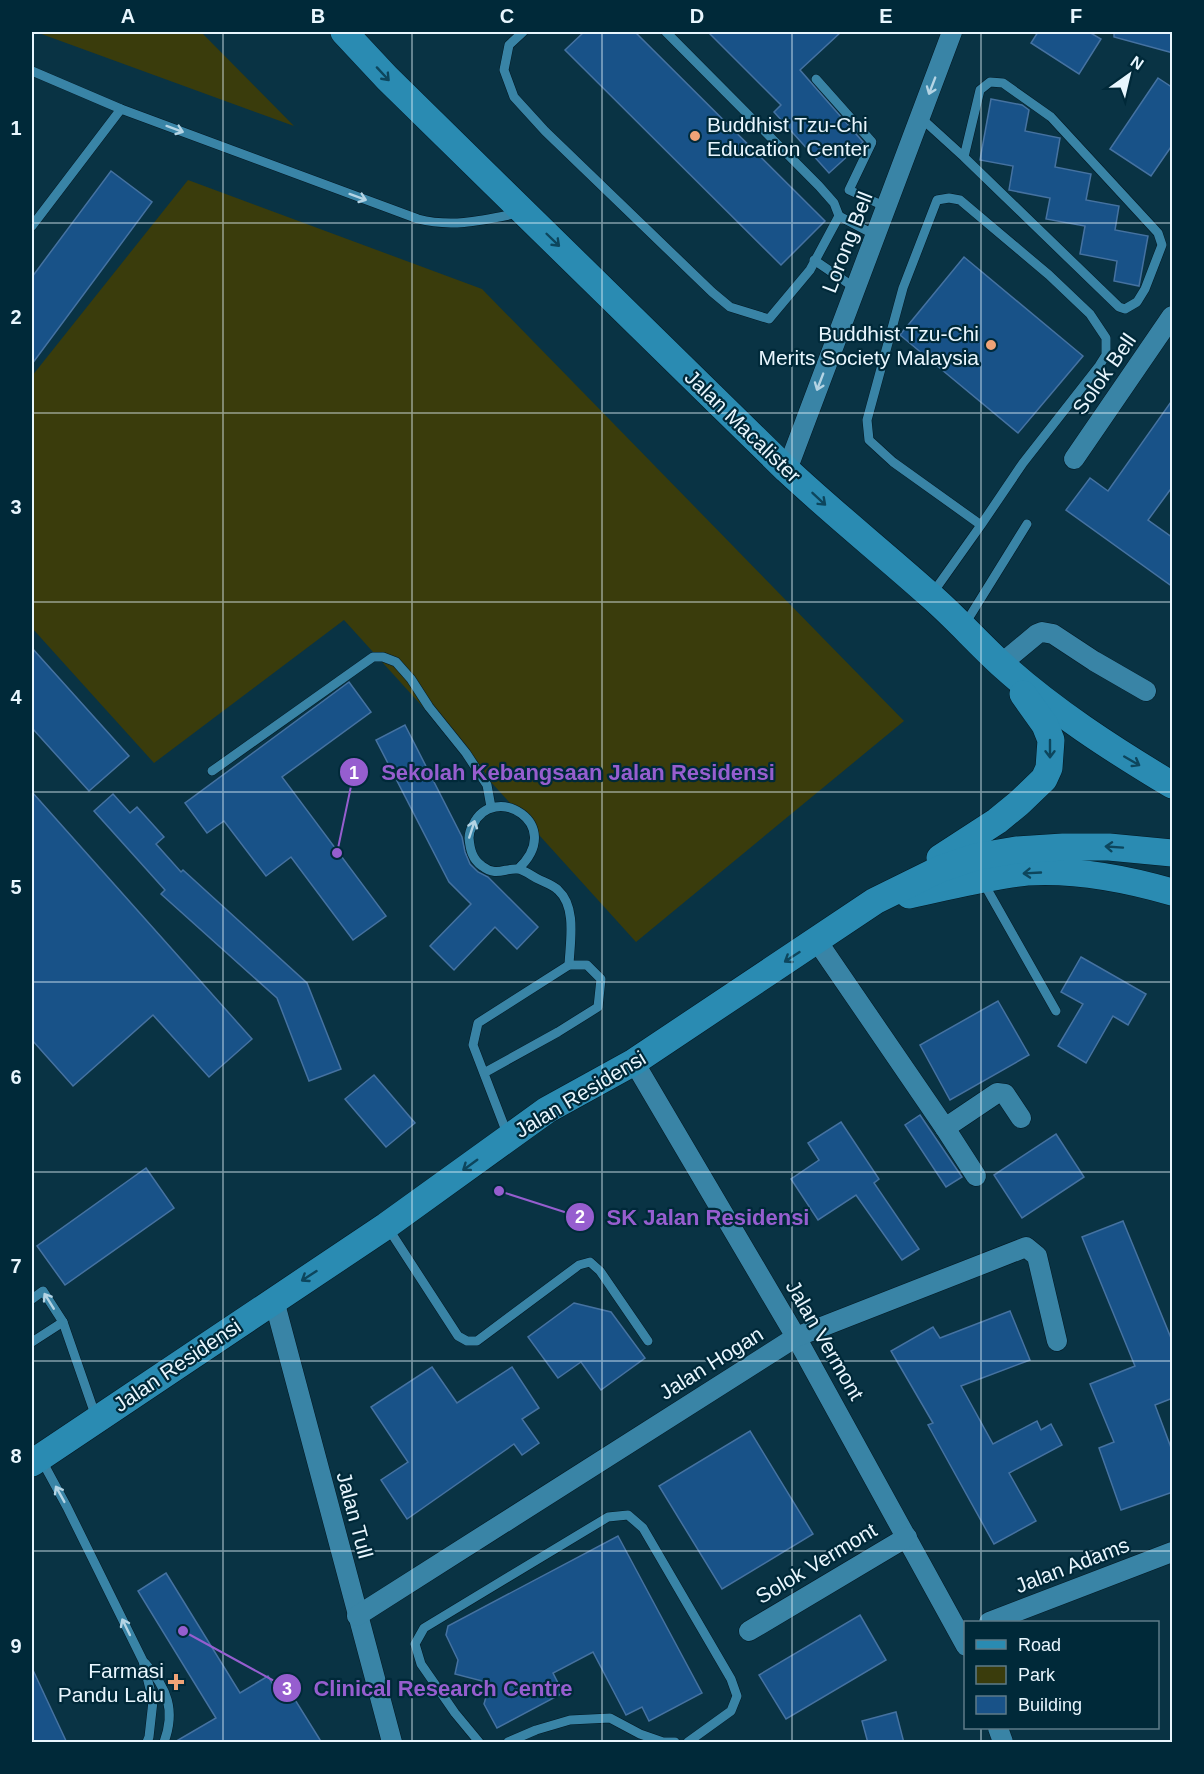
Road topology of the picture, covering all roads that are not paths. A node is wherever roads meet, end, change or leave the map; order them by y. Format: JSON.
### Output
{"nodes":[{"id":1,"x":344,"y":32,"type":"edge"},
{"id":2,"x":523,"y":32,"type":"edge"},
{"id":3,"x":666,"y":32,"type":"edge"},
{"id":4,"x":952,"y":32,"type":"edge"},
{"id":5,"x":32,"y":71,"type":"edge"},
{"id":6,"x":816,"y":79,"type":"dead end"},
{"id":7,"x":121,"y":109,"type":"junction"},
{"id":8,"x":920,"y":117,"type":"junction"},
{"id":9,"x":964,"y":157,"type":"junction"},
{"id":10,"x":886,"y":207,"type":"junction"},
{"id":11,"x":524,"y":212,"type":"junction"},
{"id":12,"x":839,"y":216,"type":"junction"},
{"id":13,"x":32,"y":226,"type":"edge"},
{"id":14,"x":875,"y":235,"type":"junction"},
{"id":15,"x":814,"y":260,"type":"junction"},
{"id":16,"x":855,"y":288,"type":"junction"},
{"id":17,"x":1173,"y":316,"type":"edge"},
{"id":18,"x":1074,"y":459,"type":"dead end"},
{"id":19,"x":787,"y":470,"type":"junction"},
{"id":20,"x":1027,"y":524,"type":"dead end"},
{"id":21,"x":981,"y":525,"type":"junction"},
{"id":22,"x":931,"y":596,"type":"junction"},
{"id":23,"x":964,"y":626,"type":"junction"},
{"id":24,"x":1001,"y":664,"type":"junction"},
{"id":25,"x":1146,"y":691,"type":"dead end"},
{"id":26,"x":212,"y":771,"type":"dead end"},
{"id":27,"x":1173,"y":785,"type":"edge"},
{"id":28,"x":491,"y":807,"type":"junction"},
{"id":29,"x":1173,"y":853,"type":"edge"},
{"id":30,"x":518,"y":869,"type":"junction"},
{"id":31,"x":981,"y":880,"type":"junction"},
{"id":32,"x":1173,"y":892,"type":"edge"},
{"id":33,"x":875,"y":902,"type":"junction"},
{"id":34,"x":817,"y":941,"type":"junction"},
{"id":35,"x":569,"y":965,"type":"junction"},
{"id":36,"x":1056,"y":1011,"type":"dead end"},
{"id":37,"x":634,"y":1062,"type":"junction"},
{"id":38,"x":483,"y":1073,"type":"junction"},
{"id":39,"x":1021,"y":1119,"type":"dead end"},
{"id":40,"x":945,"y":1128,"type":"junction"},
{"id":41,"x":508,"y":1137,"type":"junction"},
{"id":42,"x":976,"y":1176,"type":"dead end"},
{"id":43,"x":386,"y":1226,"type":"junction"},
{"id":44,"x":32,"y":1299,"type":"edge"},
{"id":45,"x":274,"y":1300,"type":"junction"},
{"id":46,"x":63,"y":1322,"type":"junction"},
{"id":47,"x":796,"y":1337,"type":"junction"},
{"id":48,"x":648,"y":1341,"type":"dead end"},
{"id":49,"x":1057,"y":1341,"type":"dead end"},
{"id":50,"x":32,"y":1342,"type":"edge"},
{"id":51,"x":97,"y":1419,"type":"junction"},
{"id":52,"x":36,"y":1460,"type":"edge"},
{"id":53,"x":907,"y":1538,"type":"junction"},
{"id":54,"x":1173,"y":1552,"type":"edge"},
{"id":55,"x":357,"y":1616,"type":"junction"},
{"id":56,"x":994,"y":1621,"type":"edge"},
{"id":57,"x":749,"y":1630,"type":"dead end"},
{"id":58,"x":964,"y":1637,"type":"edge"},
{"id":59,"x":143,"y":1661,"type":"junction"},
{"id":60,"x":147,"y":1743,"type":"edge"},
{"id":61,"x":164,"y":1743,"type":"edge"},
{"id":62,"x":392,"y":1743,"type":"edge"},
{"id":63,"x":479,"y":1743,"type":"edge"},
{"id":64,"x":508,"y":1743,"type":"edge"},
{"id":65,"x":675,"y":1743,"type":"edge"},
{"id":66,"x":688,"y":1743,"type":"edge"}],
"edges":[{"from":1,"to":11,"type":"main road","name":"Jalan Macalister","one_way":true},
{"from":2,"to":15,"type":"lane"},
{"from":3,"to":12,"type":"lane"},
{"from":4,"to":8,"type":"street","name":"Lorong Bell","one_way":true},
{"from":5,"to":7,"type":"lane"},
{"from":6,"to":10,"type":"lane"},
{"from":7,"to":11,"type":"lane","one_way":true},
{"from":7,"to":13,"type":"lane"},
{"from":8,"to":9,"type":"lane"},
{"from":8,"to":10,"type":"street","name":"Lorong Bell"},
{"from":9,"to":9,"type":"lane"},
{"from":10,"to":14,"type":"street","name":"Lorong Bell"},
{"from":11,"to":19,"type":"main road","name":"Jalan Macalister","one_way":true},
{"from":12,"to":14,"type":"lane"},
{"from":12,"to":15,"type":"lane"},
{"from":14,"to":16,"type":"street","name":"Lorong Bell"},
{"from":15,"to":16,"type":"lane"},
{"from":16,"to":19,"type":"street","name":"Lorong Bell","one_way":true},
{"from":17,"to":18,"type":"street","name":"Solok Bell"},
{"from":19,"to":22,"type":"main road","name":"Jalan Macalister","one_way":true},
{"from":20,"to":23,"type":"lane"},
{"from":21,"to":21,"type":"lane"},
{"from":21,"to":22,"type":"lane"},
{"from":22,"to":23,"type":"main road","name":"Jalan Macalister"},
{"from":23,"to":24,"type":"main road","name":"Jalan Macalister"},
{"from":24,"to":25,"type":"street"},
{"from":24,"to":27,"type":"main road","name":"Jalan Macalister","one_way":true},
{"from":24,"to":33,"type":"main road","one_way":true},
{"from":26,"to":28,"type":"lane"},
{"from":28,"to":30,"type":"lane"},
{"from":30,"to":28,"type":"lane","one_way":true},
{"from":29,"to":33,"type":"main road","name":"Jalan Residensi","one_way":true},
{"from":30,"to":35,"type":"lane"},
{"from":32,"to":31,"type":"main road","one_way":true},
{"from":31,"to":33,"type":"main road"},
{"from":31,"to":36,"type":"lane"},
{"from":33,"to":34,"type":"main road","name":"Jalan Residensi"},
{"from":34,"to":37,"type":"main road","name":"Jalan Residensi","one_way":true},
{"from":34,"to":40,"type":"street"},
{"from":35,"to":38,"type":"lane"},
{"from":35,"to":38,"type":"lane"},
{"from":37,"to":41,"type":"main road","name":"Jalan Residensi"},
{"from":37,"to":47,"type":"street","name":"Jalan Vermont"},
{"from":38,"to":41,"type":"lane"},
{"from":39,"to":40,"type":"street"},
{"from":40,"to":42,"type":"street"},
{"from":41,"to":43,"type":"main road","name":"Jalan Residensi","one_way":true},
{"from":43,"to":45,"type":"main road","name":"Jalan Residensi","one_way":true},
{"from":43,"to":48,"type":"lane"},
{"from":46,"to":44,"type":"lane","one_way":true},
{"from":45,"to":51,"type":"main road","name":"Jalan Residensi"},
{"from":45,"to":55,"type":"street","name":"Jalan Tull"},
{"from":46,"to":50,"type":"lane"},
{"from":46,"to":51,"type":"lane"},
{"from":47,"to":49,"type":"street","name":"Jalan Hogan"},
{"from":47,"to":53,"type":"street","name":"Jalan Vermont"},
{"from":47,"to":55,"type":"street","name":"Jalan Hogan"},
{"from":51,"to":52,"type":"main road","name":"Jalan Residensi"},
{"from":59,"to":52,"type":"lane","one_way":true},
{"from":53,"to":57,"type":"street","name":"Solok Vermont"},
{"from":53,"to":58,"type":"street","name":"Jalan Vermont"},
{"from":54,"to":56,"type":"street","name":"Jalan Adams"},
{"from":55,"to":62,"type":"street","name":"Jalan Tull"},
{"from":59,"to":60,"type":"lane"},
{"from":59,"to":61,"type":"lane"},
{"from":63,"to":66,"type":"lane"},
{"from":64,"to":65,"type":"lane"}]}
